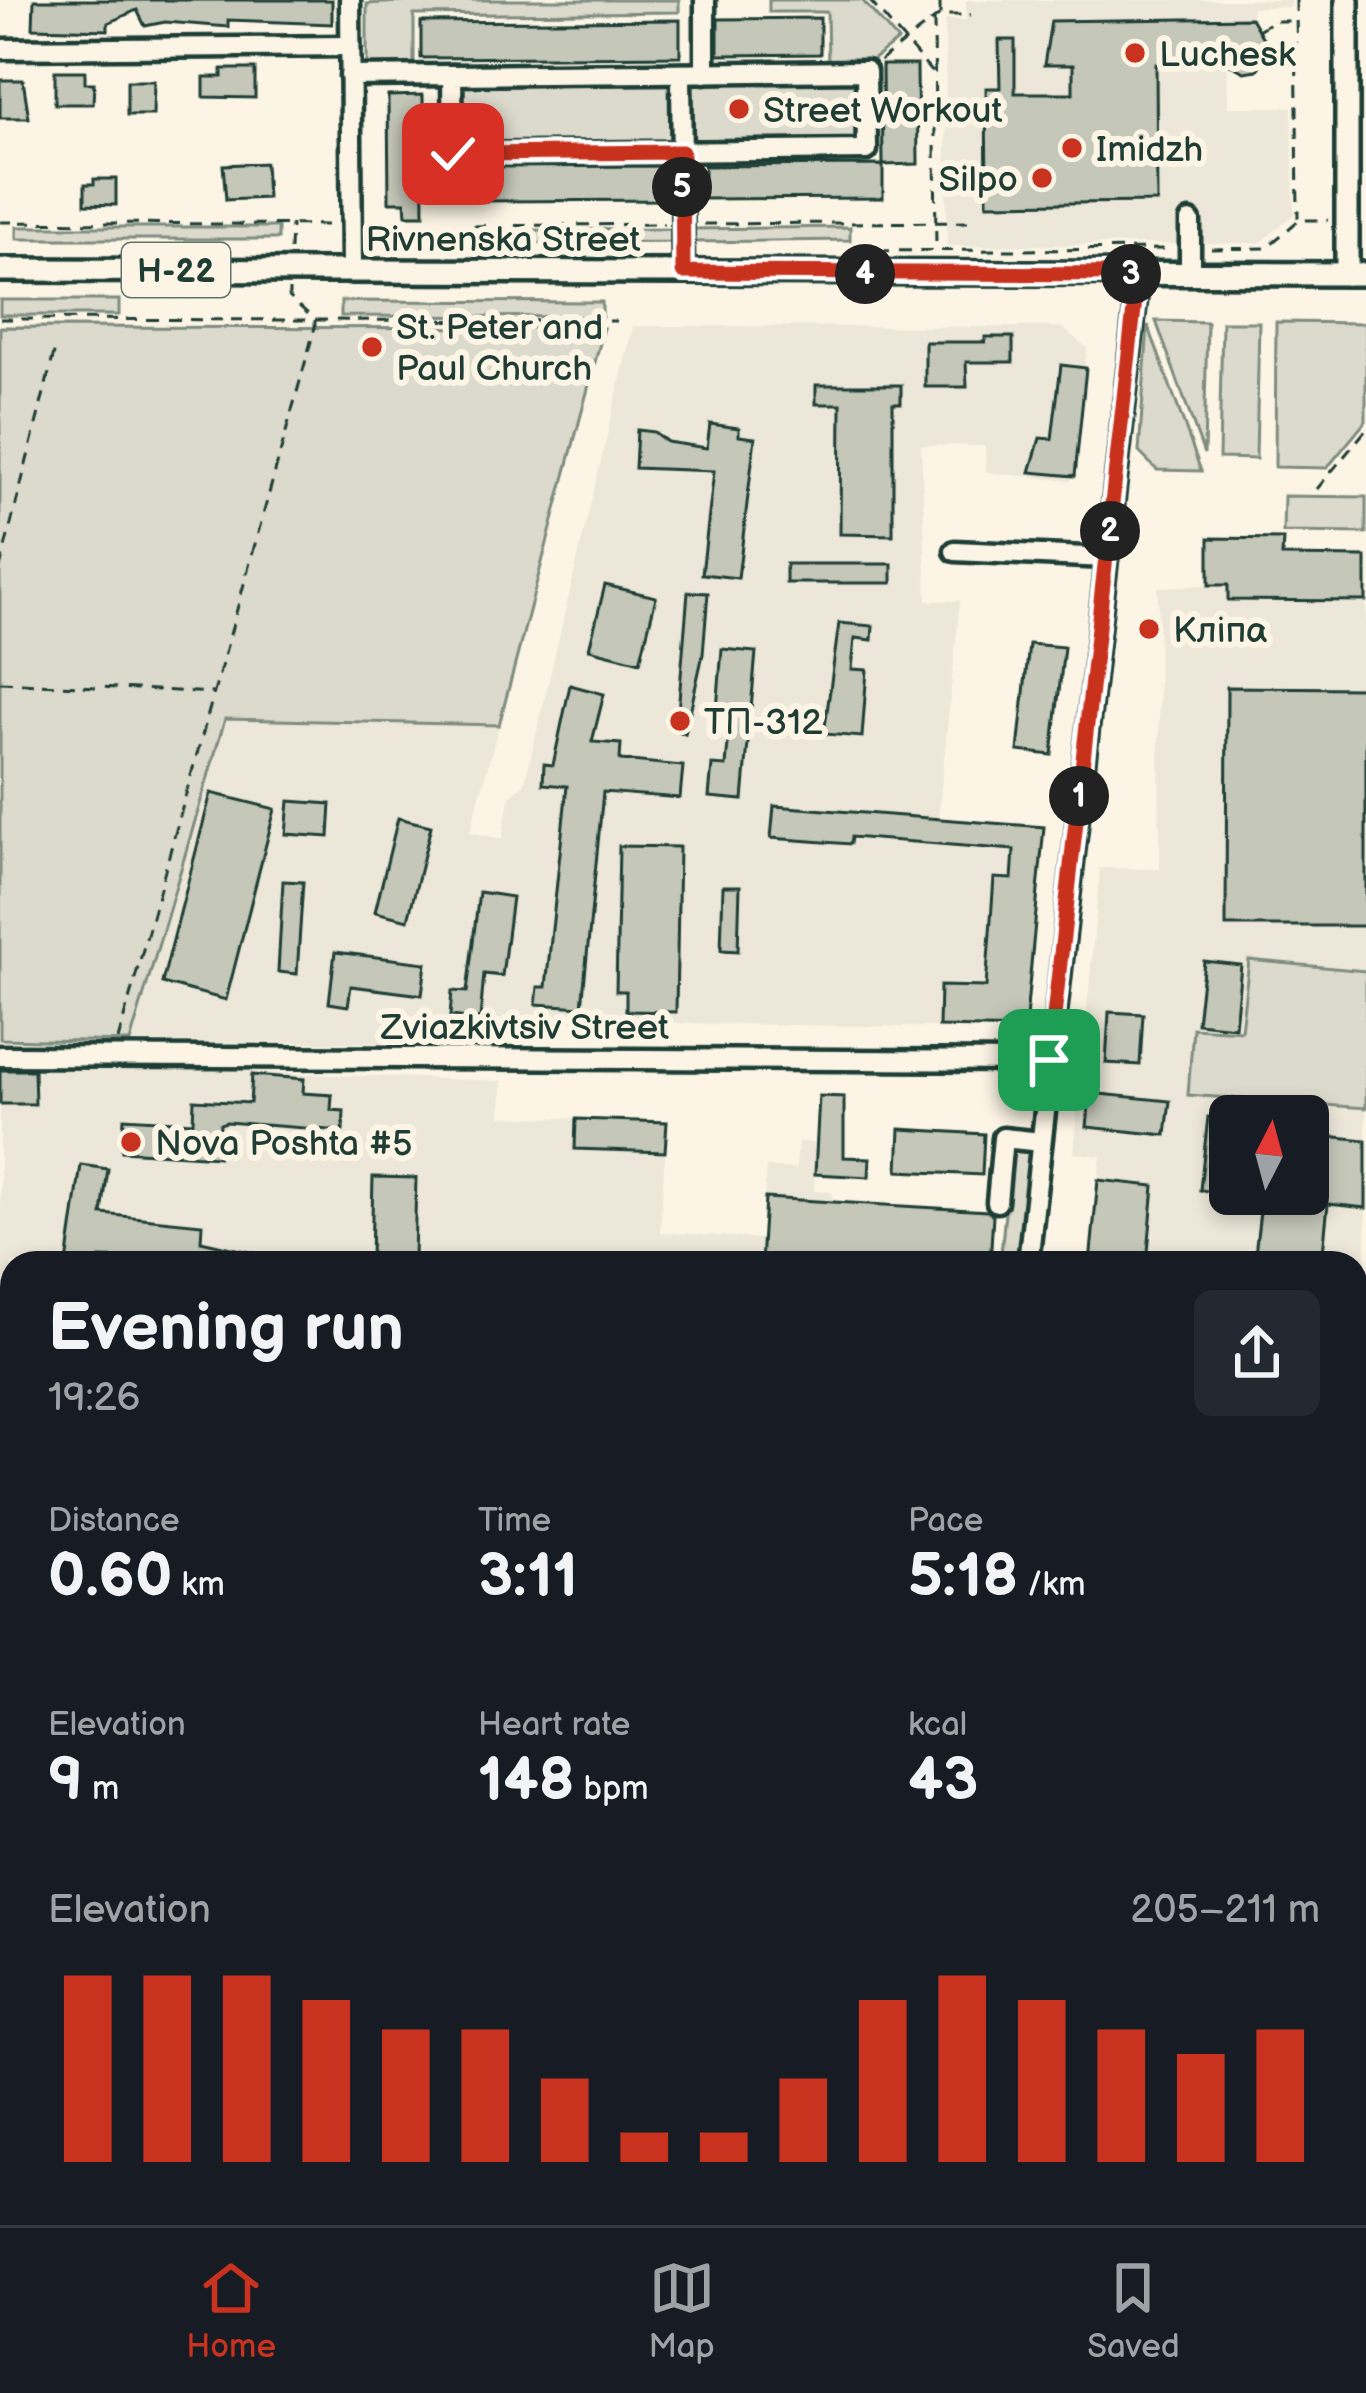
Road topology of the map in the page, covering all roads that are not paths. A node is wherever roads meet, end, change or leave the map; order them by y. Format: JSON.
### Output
{"nodes":[{"id":1,"x":350,"y":0,"type":"edge"},
{"id":2,"x":705,"y":0,"type":"edge"},
{"id":3,"x":1347,"y":0,"type":"edge"},
{"id":4,"x":350,"y":46,"type":"junction"},
{"id":5,"x":0,"y":49,"type":"edge"},
{"id":6,"x":681,"y":73,"type":"junction"},
{"id":7,"x":705,"y":73,"type":"junction"},
{"id":8,"x":452,"y":75,"type":"junction"},
{"id":9,"x":350,"y":76,"type":"junction"},
{"id":10,"x":682,"y":152,"type":"junction"},
{"id":11,"x":1190,"y":221,"type":"dead end"},
{"id":12,"x":0,"y":270,"type":"edge"},
{"id":13,"x":352,"y":271,"type":"junction"},
{"id":14,"x":683,"y":272,"type":"junction"},
{"id":15,"x":1138,"y":274,"type":"junction"},
{"id":16,"x":1190,"y":274,"type":"junction"},
{"id":17,"x":1357,"y":274,"type":"edge"},
{"id":18,"x":955,"y":550,"type":"dead end"},
{"id":19,"x":1107,"y":558,"type":"junction"},
{"id":20,"x":0,"y":1056,"type":"edge"},
{"id":21,"x":1049,"y":1060,"type":"junction"},
{"id":22,"x":1041,"y":1142,"type":"junction"},
{"id":23,"x":997,"y":1202,"type":"dead end"},
{"id":24,"x":1029,"y":1251,"type":"edge"}],
"edges":[{"from":1,"to":4,"type":"street"},
{"from":2,"to":7,"type":"street"},
{"from":3,"to":17,"type":"main road"},
{"from":4,"to":5,"type":"street"},
{"from":4,"to":9,"type":"street"},
{"from":6,"to":7,"type":"street"},
{"from":6,"to":8,"type":"street"},
{"from":6,"to":10,"type":"street"},
{"from":7,"to":10,"type":"street"},
{"from":8,"to":9,"type":"street"},
{"from":8,"to":10,"type":"street"},
{"from":9,"to":13,"type":"street"},
{"from":10,"to":14,"type":"street"},
{"from":11,"to":16,"type":"street"},
{"from":12,"to":13,"type":"main road","name":"Rivnenska Street","number":"Н-22"},
{"from":13,"to":14,"type":"main road","name":"Rivnenska Street","number":"Н-22"},
{"from":14,"to":15,"type":"main road","name":"Rivnenska Street","number":"Н-22"},
{"from":15,"to":16,"type":"main road","name":"Rivnenska Street","number":"Н-22"},
{"from":15,"to":19,"type":"street"},
{"from":16,"to":17,"type":"main road","name":"Rivnenska Street","number":"Н-22"},
{"from":18,"to":19,"type":"street"},
{"from":19,"to":21,"type":"street"},
{"from":20,"to":21,"type":"street","name":"Zviazkivtsiv Street"},
{"from":21,"to":22,"type":"street"},
{"from":22,"to":23,"type":"street"},
{"from":22,"to":24,"type":"street"}]}
